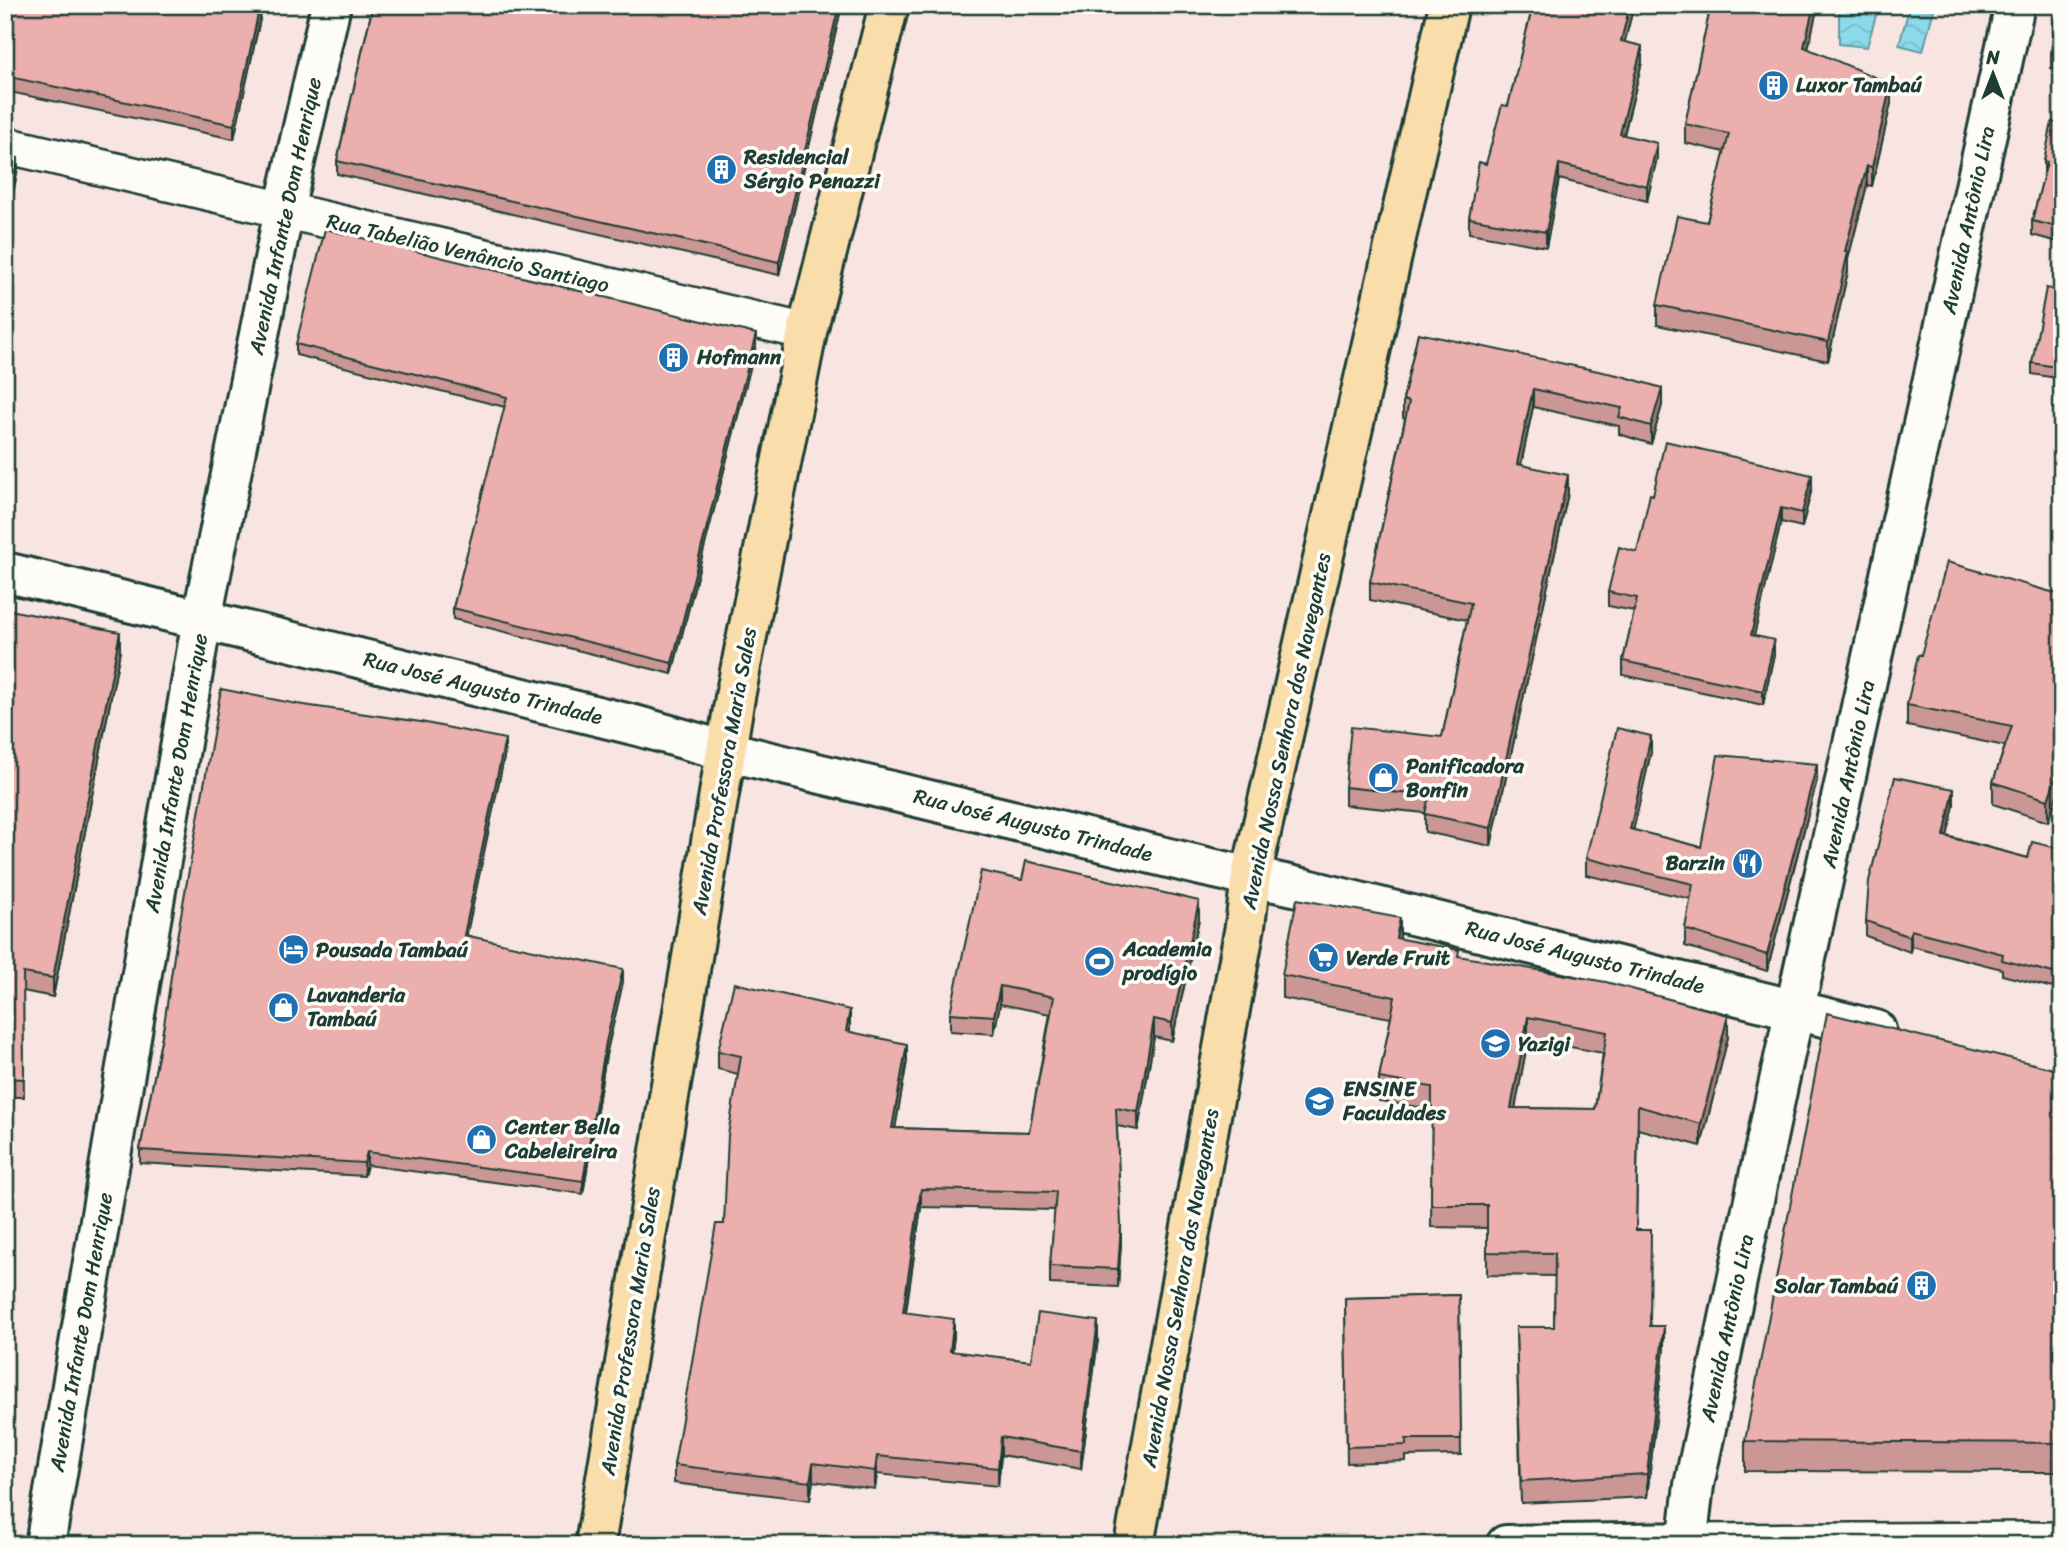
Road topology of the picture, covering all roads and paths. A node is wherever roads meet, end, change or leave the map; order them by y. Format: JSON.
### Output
{"nodes":[{"id":1,"x":331,"y":5,"type":"edge"},
{"id":2,"x":889,"y":5,"type":"edge"},
{"id":3,"x":1449,"y":5,"type":"edge"},
{"id":4,"x":2015,"y":5,"type":"edge"},
{"id":5,"x":5,"y":145,"type":"edge"},
{"id":6,"x":284,"y":210,"type":"junction"},
{"id":7,"x":807,"y":332,"type":"junction"},
{"id":8,"x":5,"y":572,"type":"edge"},
{"id":9,"x":202,"y":619,"type":"junction"},
{"id":10,"x":726,"y":751,"type":"junction"},
{"id":11,"x":1251,"y":876,"type":"junction"},
{"id":12,"x":1796,"y":1010,"type":"junction"},
{"id":13,"x":1908,"y":1038,"type":"edge"},
{"id":14,"x":2062,"y":1540,"type":"edge"},
{"id":15,"x":1688,"y":1544,"type":"edge"},
{"id":16,"x":45,"y":1545,"type":"edge"},
{"id":17,"x":595,"y":1545,"type":"edge"},
{"id":18,"x":1134,"y":1545,"type":"edge"},
{"id":19,"x":1506,"y":1545,"type":"edge"}],
"edges":[{"from":1,"to":6,"type":"main road","name":"Avenida Infante Dom Henrique"},
{"from":2,"to":7,"type":"main road","name":"Avenida Professora Maria Sales"},
{"from":3,"to":11,"type":"main road","name":"Avenida Nossa Senhora dos Navegantes"},
{"from":4,"to":12,"type":"main road","name":"Avenida Antônio Lira"},
{"from":5,"to":6,"type":"street","name":"Rua Tabelião Venâncio Santiago"},
{"from":6,"to":7,"type":"street","name":"Rua Tabelião Venâncio Santiago"},
{"from":6,"to":9,"type":"main road","name":"Avenida Infante Dom Henrique"},
{"from":7,"to":10,"type":"main road","name":"Avenida Professora Maria Sales"},
{"from":8,"to":9,"type":"main road","name":"Rua José Augusto Trindade"},
{"from":9,"to":10,"type":"main road","name":"Rua José Augusto Trindade"},
{"from":9,"to":16,"type":"main road","name":"Avenida Infante Dom Henrique"},
{"from":10,"to":11,"type":"main road","name":"Rua José Augusto Trindade"},
{"from":10,"to":17,"type":"main road","name":"Avenida Professora Maria Sales"},
{"from":11,"to":12,"type":"main road","name":"Rua José Augusto Trindade"},
{"from":11,"to":18,"type":"main road","name":"Avenida Nossa Senhora dos Navegantes"},
{"from":12,"to":13,"type":"main road","name":"Rua José Augusto Trindade"},
{"from":12,"to":15,"type":"main road","name":"Avenida Antônio Lira"},
{"from":14,"to":15,"type":"street"},
{"from":15,"to":19,"type":"main road"}]}
